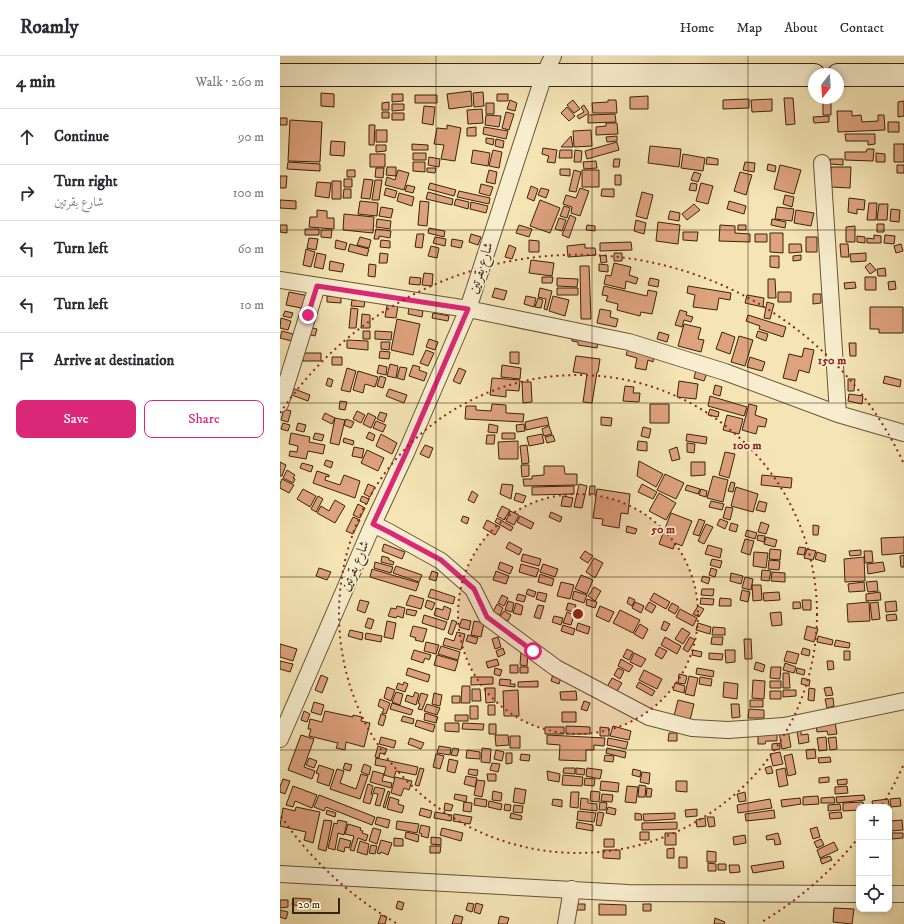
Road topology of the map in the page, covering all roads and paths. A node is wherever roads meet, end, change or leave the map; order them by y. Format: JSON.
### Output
{"nodes":[{"id":1,"x":549,"y":65,"type":"edge"},
{"id":2,"x":280,"y":75,"type":"edge"},
{"id":3,"x":808,"y":75,"type":"edge"},
{"id":4,"x":844,"y":75,"type":"edge"},
{"id":5,"x":904,"y":75,"type":"edge"},
{"id":6,"x":822,"y":162,"type":"dead end"},
{"id":7,"x":280,"y":280,"type":"edge"},
{"id":8,"x":317,"y":286,"type":"junction"},
{"id":9,"x":468,"y":309,"type":"junction"},
{"id":10,"x":280,"y":404,"type":"edge"},
{"id":11,"x":838,"y":414,"type":"junction"},
{"id":12,"x":904,"y":433,"type":"edge"},
{"id":13,"x":373,"y":524,"type":"junction"},
{"id":14,"x":904,"y":701,"type":"edge"},
{"id":15,"x":280,"y":739,"type":"edge"},
{"id":16,"x":280,"y":874,"type":"edge"},
{"id":17,"x":572,"y":889,"type":"junction"},
{"id":18,"x":856,"y":894,"type":"edge"},
{"id":19,"x":892,"y":894,"type":"edge"},
{"id":20,"x":904,"y":894,"type":"edge"},
{"id":21,"x":566,"y":924,"type":"edge"}],
"edges":[{"from":1,"to":2,"type":"street"},
{"from":1,"to":3,"type":"street"},
{"from":1,"to":9,"type":"street","name":"شارع بقرتين"},
{"from":4,"to":5,"type":"street"},
{"from":6,"to":11,"type":"street"},
{"from":7,"to":8,"type":"street"},
{"from":8,"to":9,"type":"street"},
{"from":8,"to":10,"type":"street"},
{"from":9,"to":11,"type":"street"},
{"from":9,"to":13,"type":"street","name":"شارع بقرتين"},
{"from":11,"to":12,"type":"street"},
{"from":13,"to":14,"type":"street"},
{"from":13,"to":15,"type":"street","name":"شارع بقرتين"},
{"from":16,"to":17,"type":"street"},
{"from":17,"to":18,"type":"street"},
{"from":17,"to":21,"type":"street"},
{"from":19,"to":20,"type":"street"}]}
